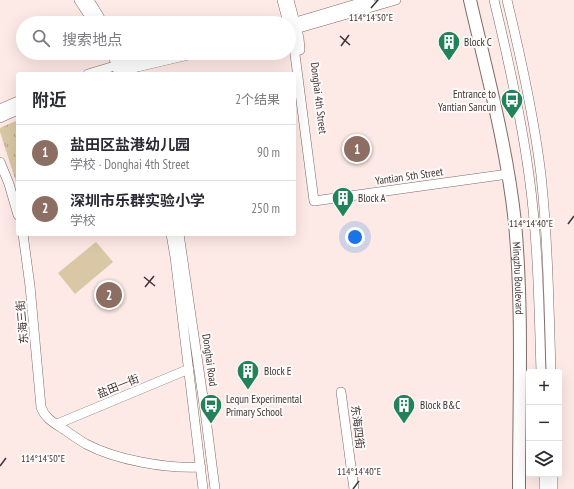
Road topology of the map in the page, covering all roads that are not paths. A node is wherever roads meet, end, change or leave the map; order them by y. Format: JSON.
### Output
{"nodes":[{"id":1,"x":79,"y":0,"type":"edge"},
{"id":2,"x":89,"y":0,"type":"edge"},
{"id":3,"x":282,"y":0,"type":"edge"},
{"id":4,"x":289,"y":0,"type":"edge"},
{"id":5,"x":370,"y":0,"type":"edge"},
{"id":6,"x":396,"y":0,"type":"edge"},
{"id":7,"x":470,"y":0,"type":"edge"},
{"id":8,"x":477,"y":0,"type":"edge"},
{"id":9,"x":494,"y":0,"type":"edge"},
{"id":10,"x":507,"y":0,"type":"edge"},
{"id":11,"x":89,"y":16,"type":"edge"},
{"id":12,"x":99,"y":16,"type":"edge"},
{"id":13,"x":288,"y":16,"type":"edge"},
{"id":14,"x":290,"y":16,"type":"edge"},
{"id":15,"x":296,"y":24,"type":"edge"},
{"id":16,"x":296,"y":25,"type":"edge"},
{"id":17,"x":116,"y":60,"type":"edge"},
{"id":18,"x":121,"y":60,"type":"edge"},
{"id":19,"x":147,"y":60,"type":"edge"},
{"id":20,"x":167,"y":60,"type":"edge"},
{"id":21,"x":296,"y":60,"type":"edge"},
{"id":22,"x":123,"y":70,"type":"edge"},
{"id":23,"x":106,"y":72,"type":"edge"},
{"id":24,"x":16,"y":102,"type":"edge"},
{"id":25,"x":0,"y":109,"type":"edge"},
{"id":26,"x":16,"y":111,"type":"edge"},
{"id":27,"x":0,"y":118,"type":"edge"},
{"id":28,"x":0,"y":162,"type":"edge"},
{"id":29,"x":508,"y":174,"type":"junction"},
{"id":30,"x":316,"y":200,"type":"joint"},
{"id":31,"x":16,"y":208,"type":"edge"},
{"id":32,"x":22,"y":236,"type":"edge"},
{"id":33,"x":171,"y":236,"type":"edge"},
{"id":34,"x":179,"y":236,"type":"edge"},
{"id":35,"x":189,"y":369,"type":"junction"},
{"id":36,"x":541,"y":369,"type":"edge"},
{"id":37,"x":551,"y":369,"type":"edge"},
{"id":38,"x":341,"y":392,"type":"dead end"},
{"id":39,"x":57,"y":424,"type":"junction"},
{"id":40,"x":200,"y":467,"type":"junction"},
{"id":41,"x":544,"y":477,"type":"edge"},
{"id":42,"x":553,"y":477,"type":"edge"},
{"id":43,"x":203,"y":489,"type":"edge"},
{"id":44,"x":215,"y":489,"type":"edge"},
{"id":45,"x":354,"y":489,"type":"edge"},
{"id":46,"x":519,"y":489,"type":"edge"},
{"id":47,"x":526,"y":489,"type":"edge"},
{"id":48,"x":544,"y":489,"type":"edge"},
{"id":49,"x":553,"y":489,"type":"edge"}],
"edges":[{"from":1,"to":11,"type":"street"},
{"from":2,"to":12,"type":"street"},
{"from":3,"to":13,"type":"street","name":"Donghai 4th Street"},
{"from":4,"to":14,"type":"street","name":"Donghai 4th Street"},
{"from":5,"to":15,"type":"street"},
{"from":6,"to":16,"type":"street"},
{"from":7,"to":29,"type":"main road","name":"Mingzhu Boulevard"},
{"from":8,"to":47,"type":"main road","name":"Mingzhu Boulevard"},
{"from":9,"to":36,"type":"street","name":"Mingzhu Boulevard"},
{"from":10,"to":37,"type":"street"},
{"from":17,"to":22,"type":"street"},
{"from":18,"to":22,"type":"street"},
{"from":19,"to":22,"type":"street"},
{"from":20,"to":22,"type":"street"},
{"from":21,"to":30,"type":"street","name":"Donghai 4th Street"},
{"from":22,"to":23,"type":"street"},
{"from":24,"to":25,"type":"street"},
{"from":26,"to":27,"type":"street"},
{"from":28,"to":31,"type":"street"},
{"from":29,"to":30,"type":"street","name":"Yantian 5th Street"},
{"from":29,"to":46,"type":"main road","name":"Mingzhu Boulevard"},
{"from":32,"to":39,"type":"street","name":"东海三街"},
{"from":33,"to":35,"type":"street","name":"Donghai Road"},
{"from":34,"to":44,"type":"street","name":"Donghai Road"},
{"from":35,"to":39,"type":"street","name":"盐田一街"},
{"from":35,"to":40,"type":"street","name":"Donghai Road"},
{"from":38,"to":45,"type":"street","name":"东海四街"},
{"from":39,"to":40,"type":"street"},
{"from":40,"to":43,"type":"street","name":"Donghai Road"},
{"from":41,"to":48,"type":"street"},
{"from":42,"to":49,"type":"street"}]}
